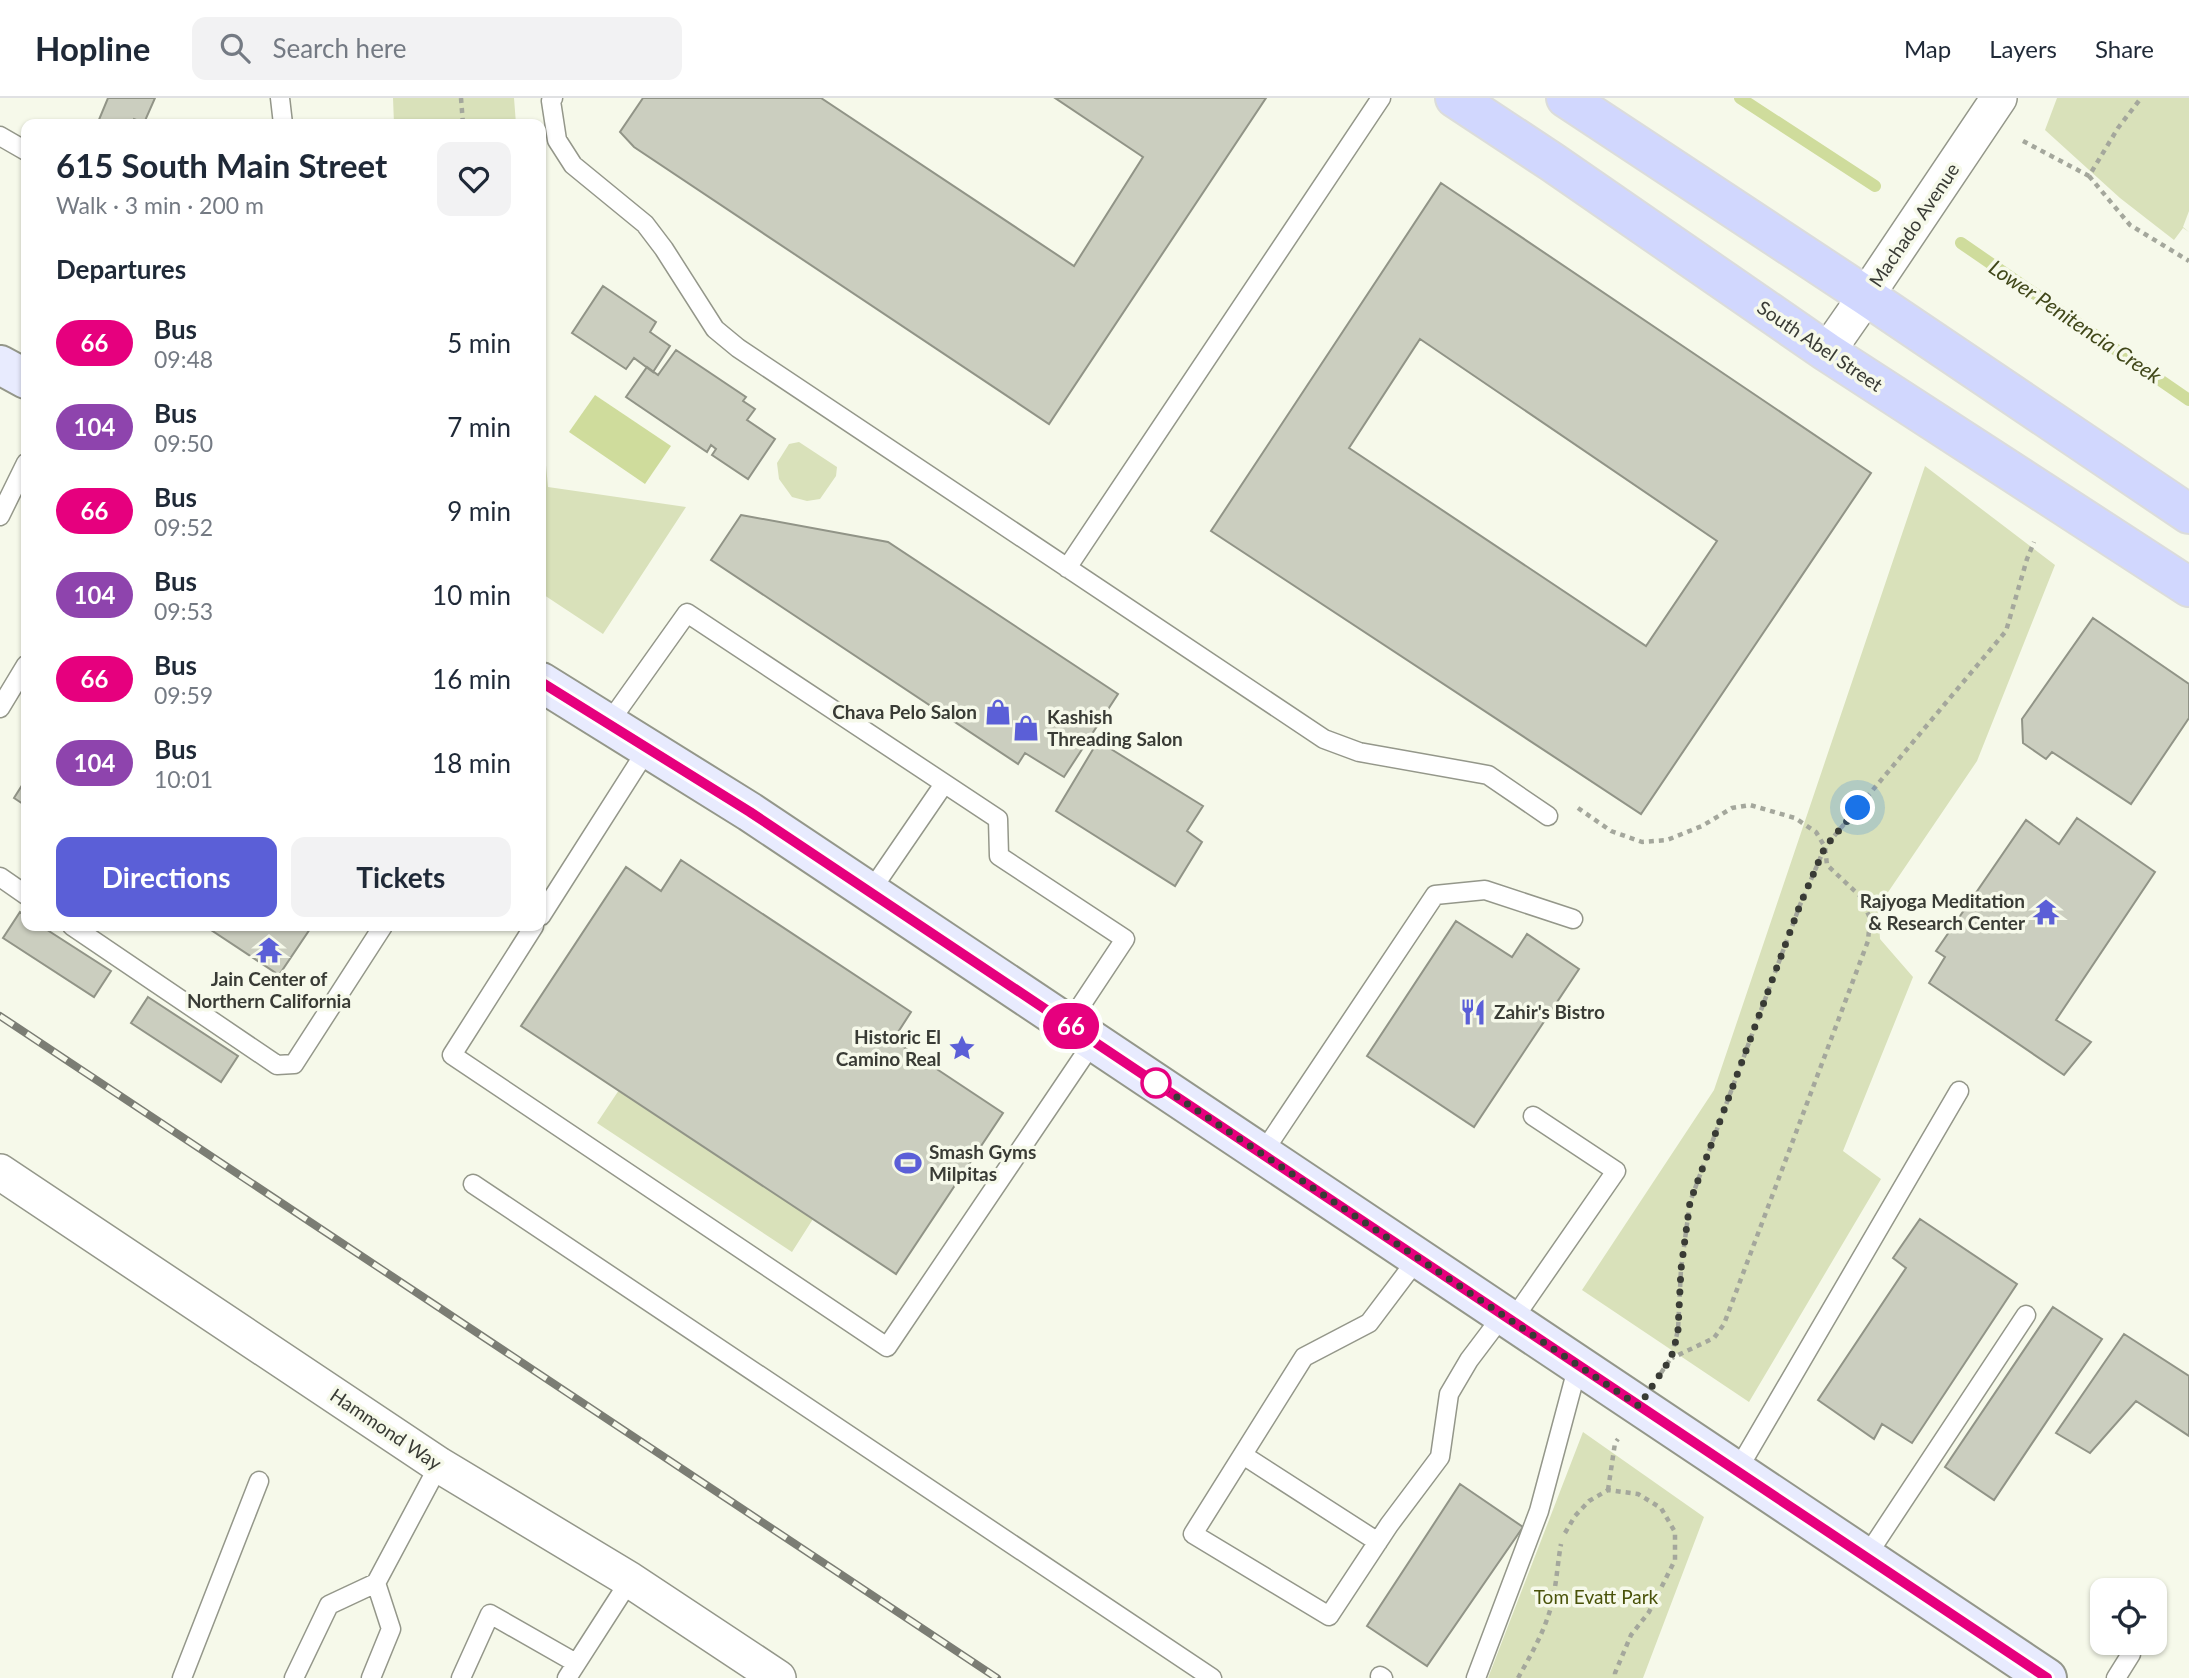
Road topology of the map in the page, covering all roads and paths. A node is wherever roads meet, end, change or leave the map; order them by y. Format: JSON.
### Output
{"nodes":[{"id":1,"x":279,"y":98,"type":"edge"},
{"id":2,"x":461,"y":98,"type":"edge"},
{"id":3,"x":553,"y":98,"type":"edge"},
{"id":4,"x":1381,"y":98,"type":"edge"},
{"id":5,"x":1455,"y":98,"type":"edge"},
{"id":6,"x":1566,"y":98,"type":"edge"},
{"id":7,"x":1999,"y":98,"type":"edge"},
{"id":8,"x":2141,"y":98,"type":"edge"},
{"id":9,"x":282,"y":119,"type":"edge"},
{"id":10,"x":463,"y":119,"type":"edge"},
{"id":11,"x":0,"y":136,"type":"edge"},
{"id":12,"x":2023,"y":141,"type":"dead end"},
{"id":13,"x":21,"y":148,"type":"edge"},
{"id":14,"x":2089,"y":176,"type":"junction"},
{"id":15,"x":2189,"y":261,"type":"edge"},
{"id":16,"x":1867,"y":296,"type":"junction"},
{"id":17,"x":1827,"y":352,"type":"junction"},
{"id":18,"x":0,"y":365,"type":"edge"},
{"id":19,"x":21,"y":376,"type":"edge"},
{"id":20,"x":21,"y":473,"type":"edge"},
{"id":21,"x":2189,"y":514,"type":"edge"},
{"id":22,"x":0,"y":516,"type":"edge"},
{"id":23,"x":2034,"y":542,"type":"dead end"},
{"id":24,"x":1067,"y":568,"type":"junction"},
{"id":25,"x":2189,"y":587,"type":"edge"},
{"id":26,"x":21,"y":673,"type":"edge"},
{"id":27,"x":546,"y":685,"type":"edge"},
{"id":28,"x":0,"y":708,"type":"edge"},
{"id":29,"x":608,"y":724,"type":"junction"},
{"id":30,"x":648,"y":748,"type":"junction"},
{"id":31,"x":944,"y":783,"type":"junction"},
{"id":32,"x":1568,"y":800,"type":"dead end"},
{"id":33,"x":1548,"y":816,"type":"dead end"},
{"id":34,"x":1825,"y":847,"type":"junction"},
{"id":35,"x":0,"y":877,"type":"edge"},
{"id":36,"x":21,"y":892,"type":"edge"},
{"id":37,"x":870,"y":892,"type":"junction"},
{"id":38,"x":546,"y":908,"type":"edge"},
{"id":39,"x":1573,"y":919,"type":"dead end"},
{"id":40,"x":79,"y":931,"type":"edge"},
{"id":41,"x":380,"y":931,"type":"edge"},
{"id":42,"x":531,"y":931,"type":"edge"},
{"id":43,"x":1081,"y":1033,"type":"junction"},
{"id":44,"x":1959,"y":1091,"type":"dead end"},
{"id":45,"x":1533,"y":1116,"type":"dead end"},
{"id":46,"x":1262,"y":1154,"type":"junction"},
{"id":47,"x":0,"y":1172,"type":"edge"},
{"id":48,"x":472,"y":1184,"type":"dead end"},
{"id":49,"x":1418,"y":1258,"type":"junction"},
{"id":50,"x":2026,"y":1315,"type":"dead end"},
{"id":51,"x":1508,"y":1318,"type":"junction"},
{"id":52,"x":1671,"y":1358,"type":"junction"},
{"id":53,"x":1578,"y":1364,"type":"junction"},
{"id":54,"x":1639,"y":1406,"type":"junction"},
{"id":55,"x":1243,"y":1455,"type":"junction"},
{"id":56,"x":439,"y":1465,"type":"junction"},
{"id":57,"x":1737,"y":1471,"type":"junction"},
{"id":58,"x":259,"y":1481,"type":"dead end"},
{"id":59,"x":1608,"y":1490,"type":"junction"},
{"id":60,"x":1378,"y":1542,"type":"junction"},
{"id":61,"x":1866,"y":1557,"type":"junction"},
{"id":62,"x":630,"y":1580,"type":"junction"},
{"id":63,"x":376,"y":1583,"type":"junction"},
{"id":64,"x":2130,"y":1655,"type":"edge"},
{"id":65,"x":2026,"y":1668,"type":"edge"},
{"id":66,"x":571,"y":1670,"type":"edge"},
{"id":67,"x":181,"y":1678,"type":"edge"},
{"id":68,"x":294,"y":1678,"type":"edge"},
{"id":69,"x":371,"y":1678,"type":"edge"},
{"id":70,"x":461,"y":1678,"type":"edge"},
{"id":71,"x":778,"y":1678,"type":"edge"},
{"id":72,"x":1212,"y":1678,"type":"edge"},
{"id":73,"x":1476,"y":1678,"type":"edge"},
{"id":74,"x":1517,"y":1678,"type":"edge"},
{"id":75,"x":1615,"y":1678,"type":"edge"},
{"id":76,"x":2116,"y":1678,"type":"edge"}],
"edges":[{"from":1,"to":9,"type":"lane"},
{"from":2,"to":10,"type":"path"},
{"from":3,"to":24,"type":"lane"},
{"from":4,"to":24,"type":"lane"},
{"from":5,"to":17,"type":"main road","name":"South Abel Street"},
{"from":6,"to":16,"type":"main road"},
{"from":7,"to":16,"type":"street","name":"Machado Avenue"},
{"from":8,"to":14,"type":"path"},
{"from":11,"to":13,"type":"lane"},
{"from":12,"to":14,"type":"path"},
{"from":14,"to":15,"type":"path"},
{"from":16,"to":17,"type":"street","name":"Machado Avenue"},
{"from":16,"to":21,"type":"main road"},
{"from":17,"to":25,"type":"main road","name":"South Abel Street"},
{"from":18,"to":19,"type":"main road"},
{"from":20,"to":22,"type":"lane"},
{"from":23,"to":34,"type":"path"},
{"from":24,"to":33,"type":"lane"},
{"from":26,"to":28,"type":"lane"},
{"from":27,"to":29,"type":"main road"},
{"from":29,"to":30,"type":"main road"},
{"from":29,"to":31,"type":"lane"},
{"from":30,"to":37,"type":"main road"},
{"from":30,"to":38,"type":"lane"},
{"from":31,"to":37,"type":"lane"},
{"from":31,"to":43,"type":"lane"},
{"from":32,"to":34,"type":"path"},
{"from":34,"to":52,"type":"path"},
{"from":34,"to":52,"type":"path"},
{"from":35,"to":36,"type":"lane"},
{"from":37,"to":43,"type":"main road"},
{"from":39,"to":46,"type":"lane"},
{"from":40,"to":41,"type":"lane"},
{"from":42,"to":43,"type":"lane"},
{"from":43,"to":46,"type":"main road"},
{"from":44,"to":57,"type":"lane"},
{"from":45,"to":51,"type":"lane"},
{"from":46,"to":49,"type":"main road"},
{"from":47,"to":56,"type":"street","name":"Hammond Way"},
{"from":48,"to":72,"type":"lane"},
{"from":49,"to":51,"type":"main road"},
{"from":49,"to":55,"type":"lane"},
{"from":50,"to":61,"type":"lane"},
{"from":51,"to":53,"type":"main road"},
{"from":51,"to":60,"type":"lane"},
{"from":52,"to":54,"type":"path"},
{"from":53,"to":54,"type":"main road"},
{"from":53,"to":73,"type":"lane"},
{"from":54,"to":57,"type":"main road"},
{"from":54,"to":59,"type":"path"},
{"from":55,"to":60,"type":"lane"},
{"from":55,"to":60,"type":"lane"},
{"from":56,"to":62,"type":"street","name":"Hammond Way"},
{"from":56,"to":63,"type":"lane"},
{"from":57,"to":61,"type":"main road"},
{"from":58,"to":67,"type":"lane"},
{"from":59,"to":74,"type":"path"},
{"from":59,"to":75,"type":"path"},
{"from":61,"to":65,"type":"main road"},
{"from":62,"to":66,"type":"lane"},
{"from":62,"to":71,"type":"street","name":"Hammond Way"},
{"from":63,"to":68,"type":"lane"},
{"from":63,"to":69,"type":"lane"},
{"from":64,"to":76,"type":"lane"},
{"from":66,"to":70,"type":"lane"}]}
